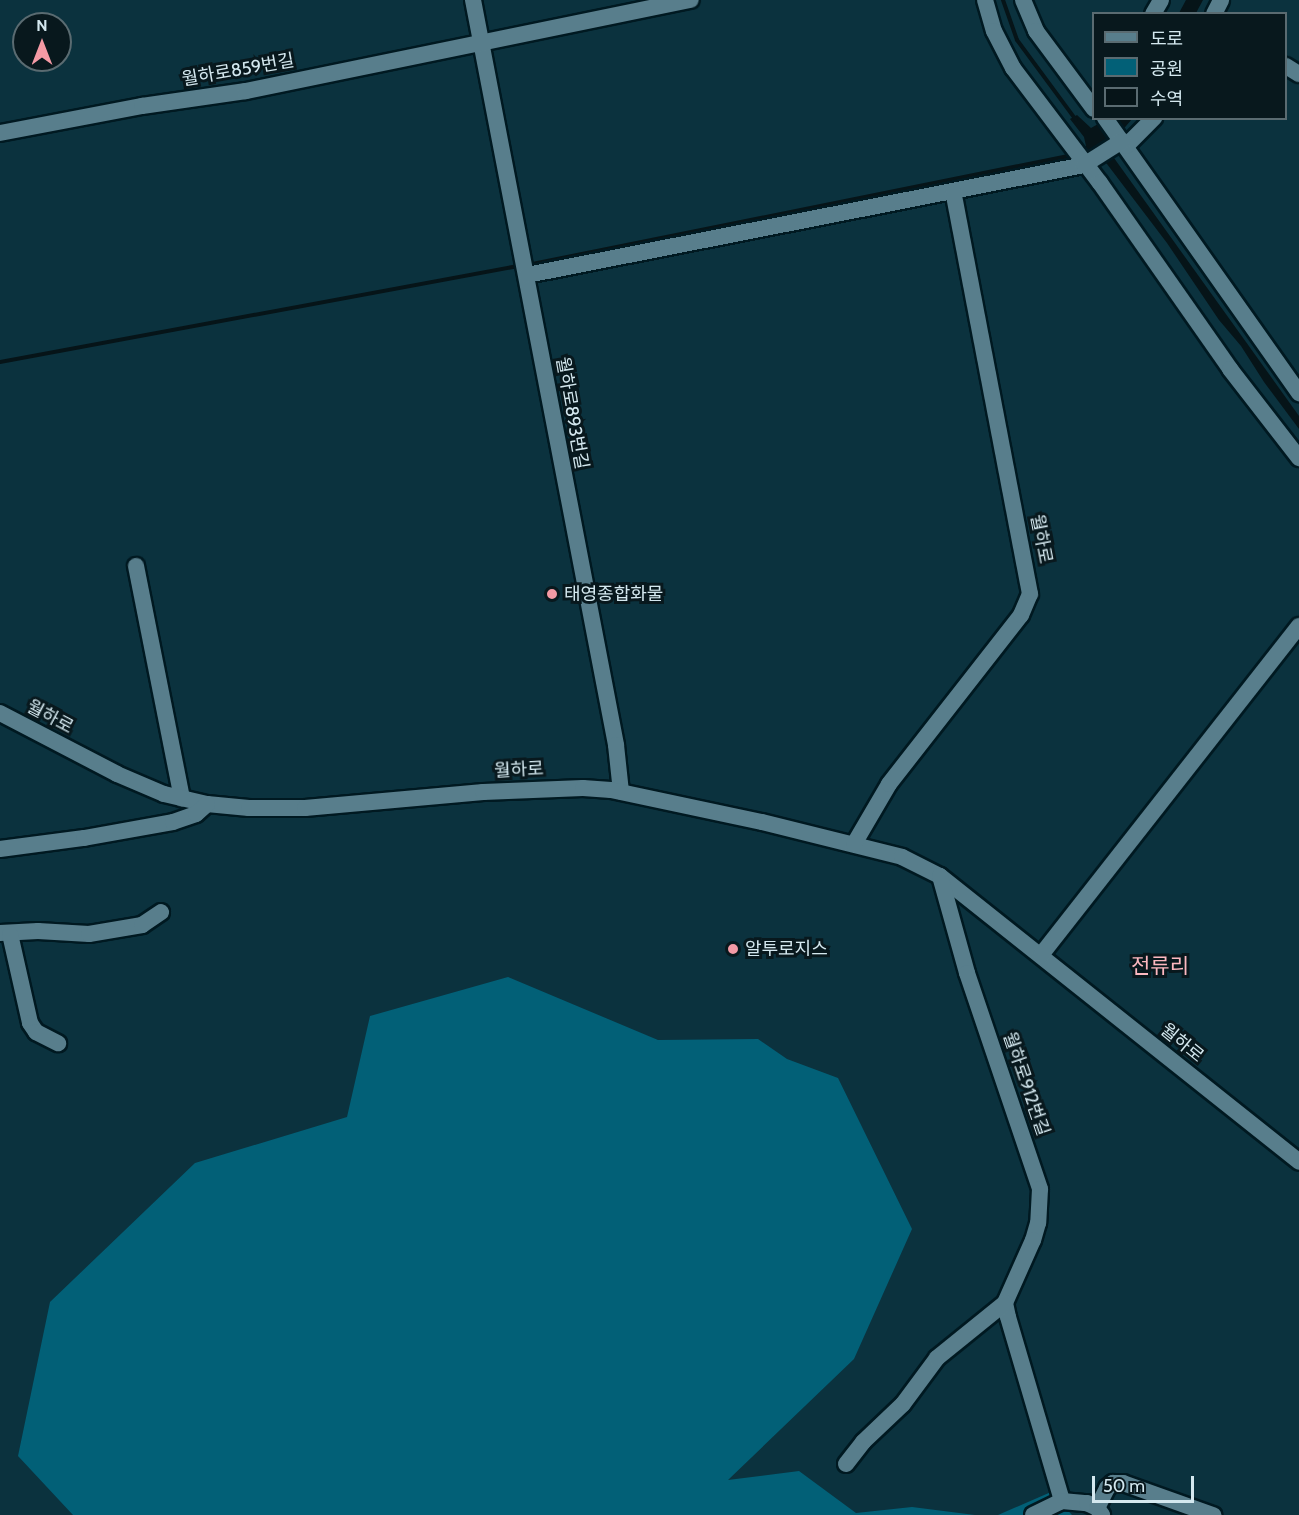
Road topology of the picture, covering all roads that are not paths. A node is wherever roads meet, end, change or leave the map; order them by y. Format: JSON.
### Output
{"nodes":[{"id":1,"x":473,"y":0,"type":"edge"},
{"id":2,"x":692,"y":0,"type":"edge"},
{"id":3,"x":985,"y":0,"type":"edge"},
{"id":4,"x":1023,"y":0,"type":"edge"},
{"id":5,"x":482,"y":42,"type":"junction"},
{"id":6,"x":1092,"y":106,"type":"edge"},
{"id":7,"x":1106,"y":120,"type":"edge"},
{"id":8,"x":1151,"y":120,"type":"edge"},
{"id":9,"x":0,"y":133,"type":"edge"},
{"id":10,"x":1120,"y":141,"type":"junction"},
{"id":11,"x":1085,"y":162,"type":"junction"},
{"id":12,"x":953,"y":190,"type":"junction"},
{"id":13,"x":526,"y":266,"type":"junction"},
{"id":14,"x":1299,"y":393,"type":"edge"},
{"id":15,"x":1299,"y":458,"type":"edge"},
{"id":16,"x":136,"y":566,"type":"dead end"},
{"id":17,"x":1299,"y":626,"type":"edge"},
{"id":18,"x":0,"y":713,"type":"edge"},
{"id":19,"x":621,"y":792,"type":"junction"},
{"id":20,"x":182,"y":798,"type":"junction"},
{"id":21,"x":207,"y":804,"type":"junction"},
{"id":22,"x":854,"y":844,"type":"junction"},
{"id":23,"x":0,"y":849,"type":"edge"},
{"id":24,"x":940,"y":876,"type":"junction"},
{"id":25,"x":161,"y":912,"type":"dead end"},
{"id":26,"x":5,"y":934,"type":"edge"},
{"id":27,"x":1041,"y":955,"type":"junction"},
{"id":28,"x":58,"y":1043,"type":"dead end"},
{"id":29,"x":1299,"y":1162,"type":"edge"},
{"id":30,"x":1005,"y":1303,"type":"junction"},
{"id":31,"x":846,"y":1464,"type":"dead end"},
{"id":32,"x":1062,"y":1501,"type":"junction"},
{"id":33,"x":1099,"y":1511,"type":"edge"},
{"id":34,"x":1033,"y":1515,"type":"edge"},
{"id":35,"x":1214,"y":1515,"type":"edge"}],
"edges":[{"from":1,"to":5,"type":"street","name":"월하로893번길"},
{"from":2,"to":5,"type":"street"},
{"from":3,"to":11,"type":"street"},
{"from":4,"to":6,"type":"street"},
{"from":5,"to":9,"type":"street","name":"월하로859번길"},
{"from":5,"to":13,"type":"street","name":"월하로893번길"},
{"from":7,"to":10,"type":"street"},
{"from":8,"to":10,"type":"street"},
{"from":10,"to":11,"type":"street"},
{"from":10,"to":14,"type":"street"},
{"from":11,"to":12,"type":"street"},
{"from":11,"to":15,"type":"street"},
{"from":12,"to":13,"type":"street"},
{"from":12,"to":22,"type":"street","name":"월하로"},
{"from":13,"to":19,"type":"street","name":"월하로893번길"},
{"from":16,"to":20,"type":"street"},
{"from":17,"to":27,"type":"street"},
{"from":18,"to":20,"type":"street","name":"월하로"},
{"from":19,"to":21,"type":"street","name":"월하로"},
{"from":19,"to":22,"type":"street","name":"월하로"},
{"from":20,"to":21,"type":"street","name":"월하로"},
{"from":21,"to":23,"type":"street"},
{"from":22,"to":24,"type":"street","name":"월하로"},
{"from":24,"to":27,"type":"street","name":"월하로"},
{"from":24,"to":30,"type":"street","name":"월하로912번길"},
{"from":25,"to":26,"type":"street"},
{"from":26,"to":28,"type":"street"},
{"from":27,"to":29,"type":"street","name":"월하로"},
{"from":30,"to":31,"type":"street","name":"월하로912번길"},
{"from":30,"to":32,"type":"street"},
{"from":32,"to":33,"type":"street"},
{"from":32,"to":34,"type":"street"},
{"from":33,"to":35,"type":"street"}]}
